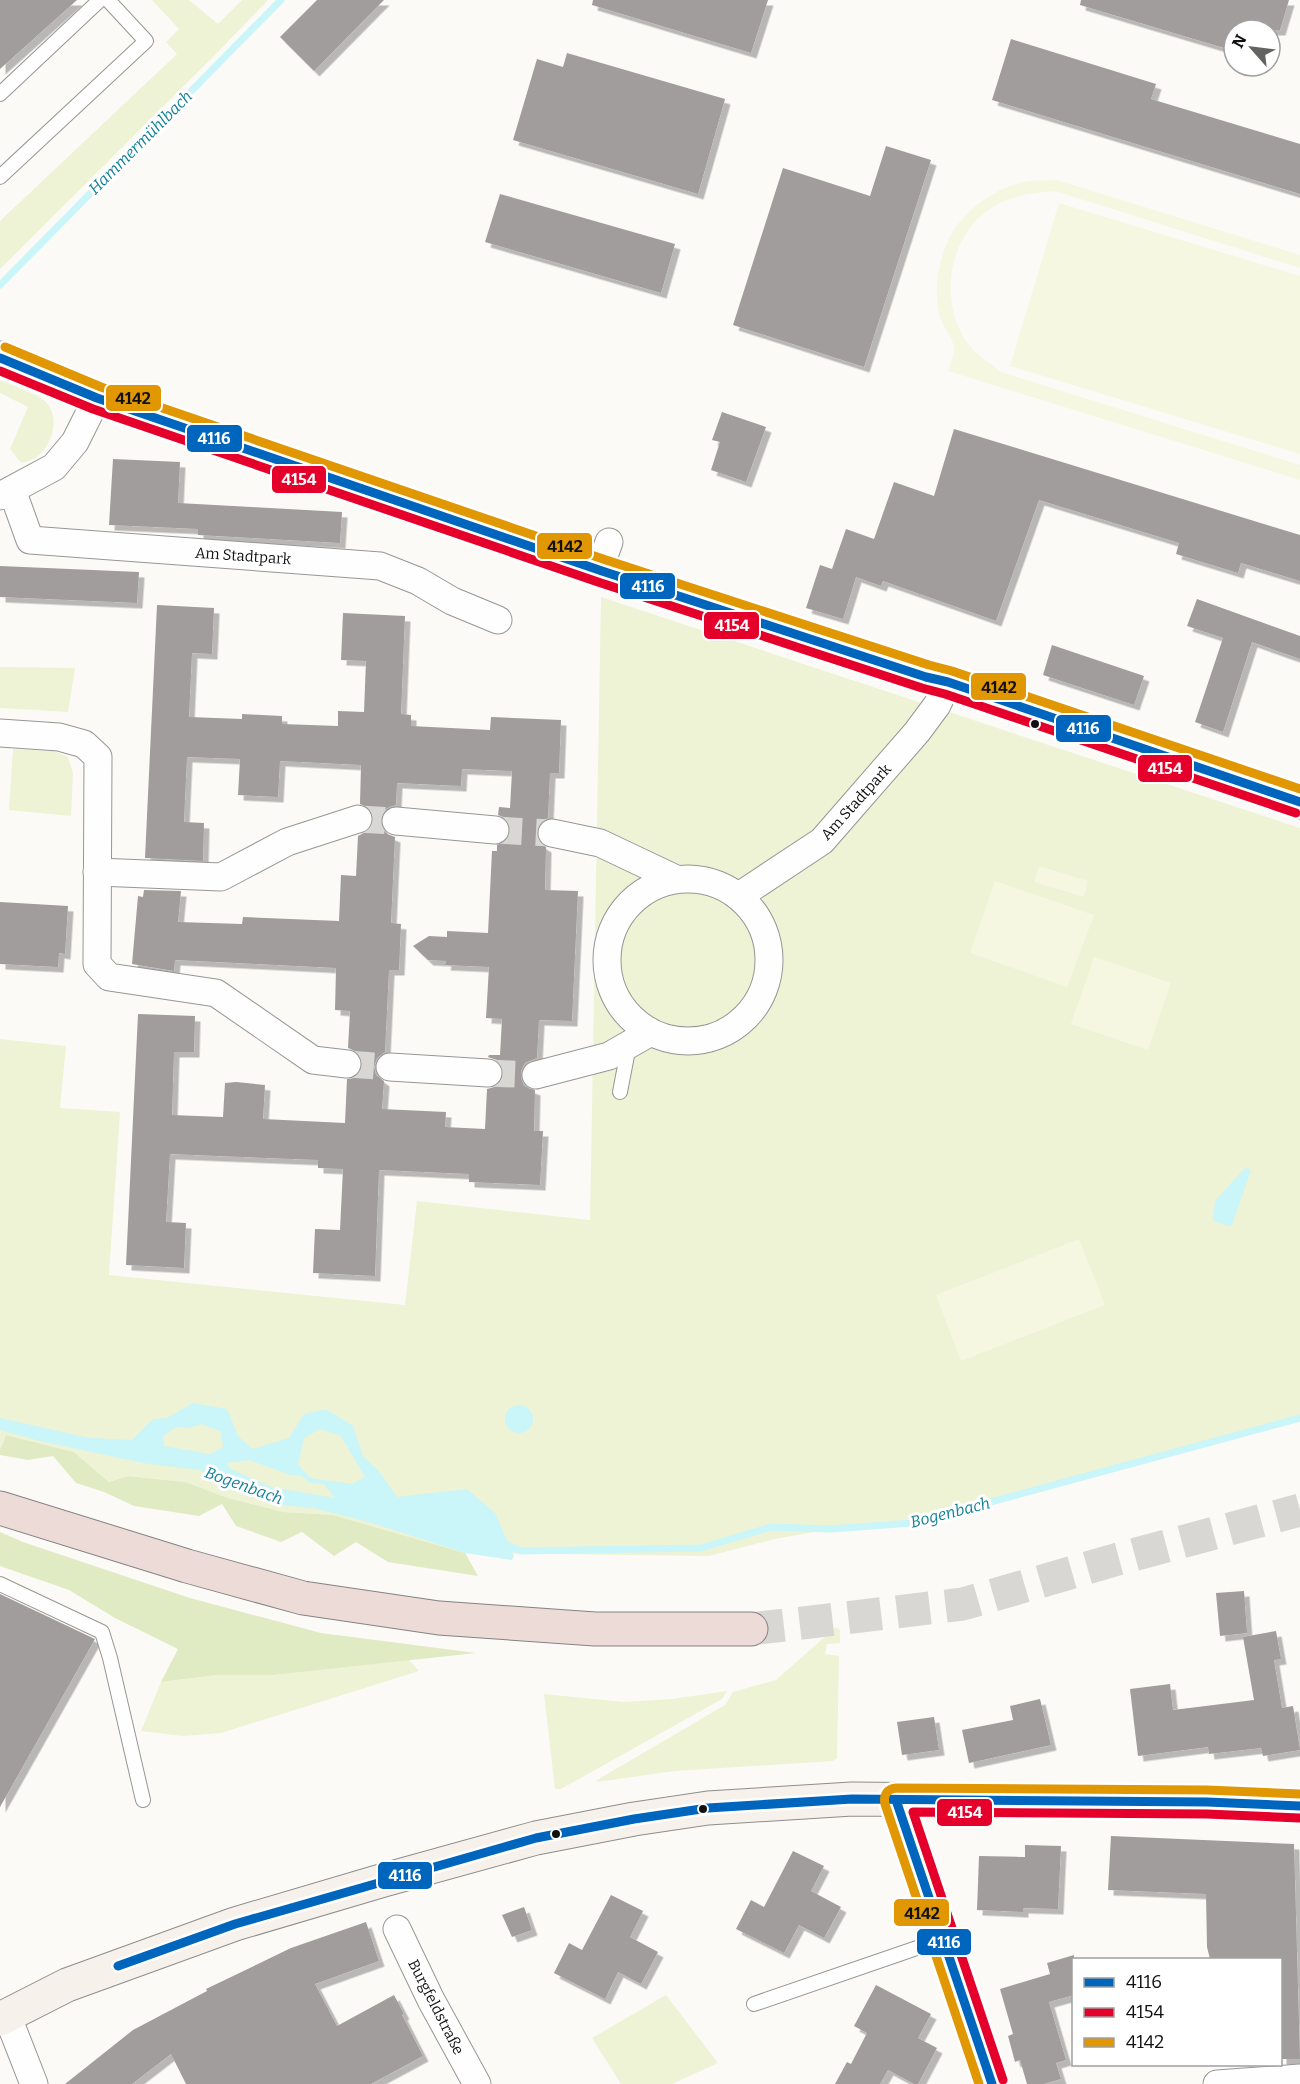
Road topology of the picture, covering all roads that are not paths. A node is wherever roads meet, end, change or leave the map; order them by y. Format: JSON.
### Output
{"nodes":[{"id":1,"x":100,"y":0,"type":"edge"},
{"id":2,"x":108,"y":0,"type":"edge"},
{"id":3,"x":0,"y":94,"type":"edge"},
{"id":4,"x":0,"y":177,"type":"edge"},
{"id":5,"x":0,"y":357,"type":"edge"},
{"id":6,"x":97,"y":398,"type":"junction"},
{"id":7,"x":6,"y":493,"type":"edge"},
{"id":8,"x":498,"y":620,"type":"dead end"},
{"id":9,"x":948,"y":682,"type":"junction"},
{"id":10,"x":0,"y":734,"type":"edge"},
{"id":11,"x":1300,"y":802,"type":"edge"},
{"id":12,"x":358,"y":819,"type":"tunnel mouth"},
{"id":13,"x":396,"y":821,"type":"tunnel mouth"},
{"id":14,"x":495,"y":830,"type":"tunnel mouth"},
{"id":15,"x":552,"y":833,"type":"tunnel mouth"},
{"id":16,"x":97,"y":872,"type":"junction"},
{"id":17,"x":676,"y":879,"type":"junction"},
{"id":18,"x":739,"y":896,"type":"junction"},
{"id":19,"x":639,"y":1039,"type":"junction"},
{"id":20,"x":347,"y":1064,"type":"tunnel mouth"},
{"id":21,"x":390,"y":1067,"type":"tunnel mouth"},
{"id":22,"x":488,"y":1073,"type":"tunnel mouth"},
{"id":23,"x":536,"y":1075,"type":"tunnel mouth"},
{"id":24,"x":620,"y":1092,"type":"dead end"},
{"id":25,"x":0,"y":1508,"type":"edge"},
{"id":26,"x":0,"y":1584,"type":"edge"},
{"id":27,"x":750,"y":1629,"type":"tunnel mouth"},
{"id":28,"x":143,"y":1800,"type":"dead end"},
{"id":29,"x":896,"y":1800,"type":"junction"},
{"id":30,"x":1300,"y":1806,"type":"edge"},
{"id":31,"x":397,"y":1929,"type":"dead end"},
{"id":32,"x":943,"y":1939,"type":"junction"},
{"id":33,"x":754,"y":2004,"type":"dead end"},
{"id":34,"x":4,"y":2017,"type":"edge"},
{"id":35,"x":1300,"y":2078,"type":"edge"},
{"id":36,"x":34,"y":2084,"type":"edge"},
{"id":37,"x":477,"y":2084,"type":"edge"},
{"id":38,"x":992,"y":2084,"type":"edge"},
{"id":39,"x":1217,"y":2084,"type":"edge"}],
"edges":[{"from":1,"to":3,"type":"lane"},
{"from":2,"to":4,"type":"lane"},
{"from":5,"to":6,"type":"street"},
{"from":6,"to":7,"type":"street"},
{"from":6,"to":9,"type":"street"},
{"from":7,"to":8,"type":"street","name":"Am Stadtpark"},
{"from":9,"to":11,"type":"street"},
{"from":9,"to":18,"type":"street","name":"Am Stadtpark"},
{"from":10,"to":16,"type":"street"},
{"from":12,"to":16,"type":"street"},
{"from":13,"to":14,"type":"street"},
{"from":15,"to":17,"type":"street"},
{"from":16,"to":20,"type":"street"},
{"from":17,"to":18,"type":"street"},
{"from":17,"to":19,"type":"street"},
{"from":18,"to":19,"type":"street"},
{"from":19,"to":23,"type":"street"},
{"from":19,"to":24,"type":"lane"},
{"from":21,"to":22,"type":"street"},
{"from":25,"to":27,"type":"highway"},
{"from":26,"to":28,"type":"lane"},
{"from":29,"to":30,"type":"street"},
{"from":29,"to":32,"type":"street"},
{"from":29,"to":34,"type":"street"},
{"from":31,"to":37,"type":"street","name":"Burgfeldstraße"},
{"from":32,"to":33,"type":"lane"},
{"from":32,"to":38,"type":"street"},
{"from":34,"to":36,"type":"street"},
{"from":35,"to":39,"type":"street"}]}
